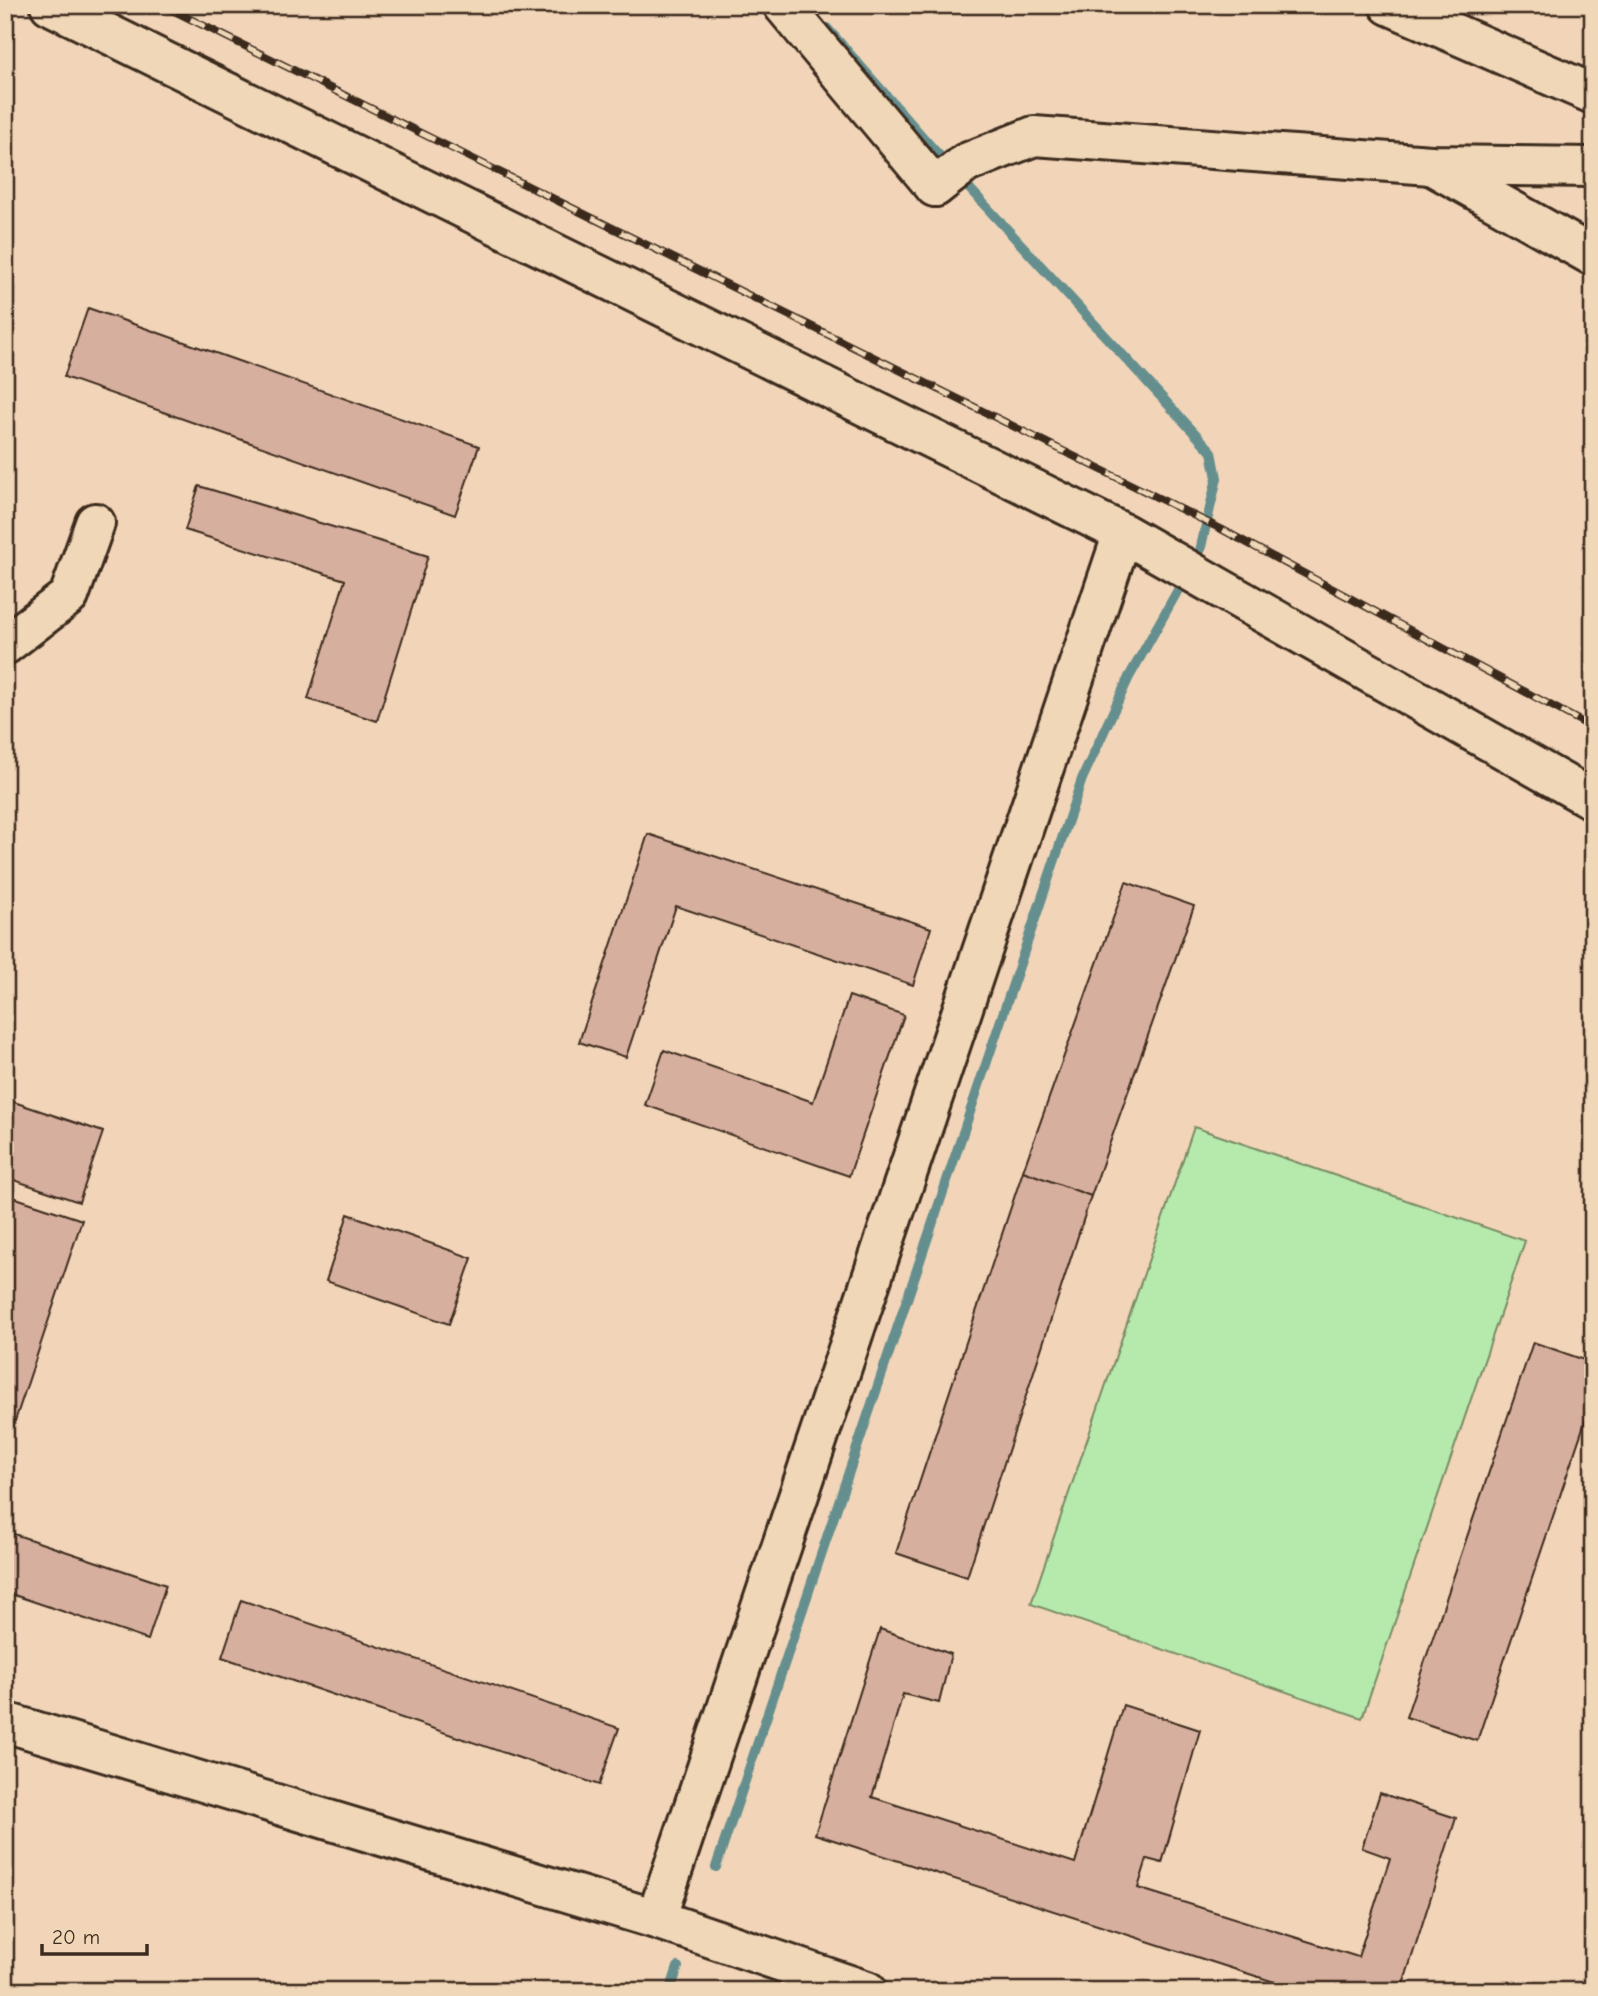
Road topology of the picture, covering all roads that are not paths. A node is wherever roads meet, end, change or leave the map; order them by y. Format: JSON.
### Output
{"nodes":[{"id":1,"x":50,"y":5,"type":"edge"},
{"id":2,"x":783,"y":5,"type":"edge"},
{"id":3,"x":1389,"y":5,"type":"edge"},
{"id":4,"x":1593,"y":94,"type":"edge"},
{"id":5,"x":1431,"y":165,"type":"junction"},
{"id":6,"x":1593,"y":167,"type":"edge"},
{"id":7,"x":1593,"y":256,"type":"edge"},
{"id":8,"x":95,"y":523,"type":"dead end"},
{"id":9,"x":1123,"y":533,"type":"junction"},
{"id":10,"x":5,"y":645,"type":"edge"},
{"id":11,"x":1593,"y":800,"type":"edge"},
{"id":12,"x":5,"y":1722,"type":"edge"},
{"id":13,"x":656,"y":1919,"type":"junction"},
{"id":14,"x":867,"y":1991,"type":"edge"}],
"edges":[{"from":1,"to":9,"type":"street"},
{"from":2,"to":5,"type":"street"},
{"from":3,"to":4,"type":"street"},
{"from":5,"to":6,"type":"street"},
{"from":5,"to":7,"type":"street"},
{"from":8,"to":10,"type":"street"},
{"from":9,"to":11,"type":"street"},
{"from":9,"to":13,"type":"street"},
{"from":12,"to":13,"type":"street"},
{"from":13,"to":14,"type":"street"}]}
